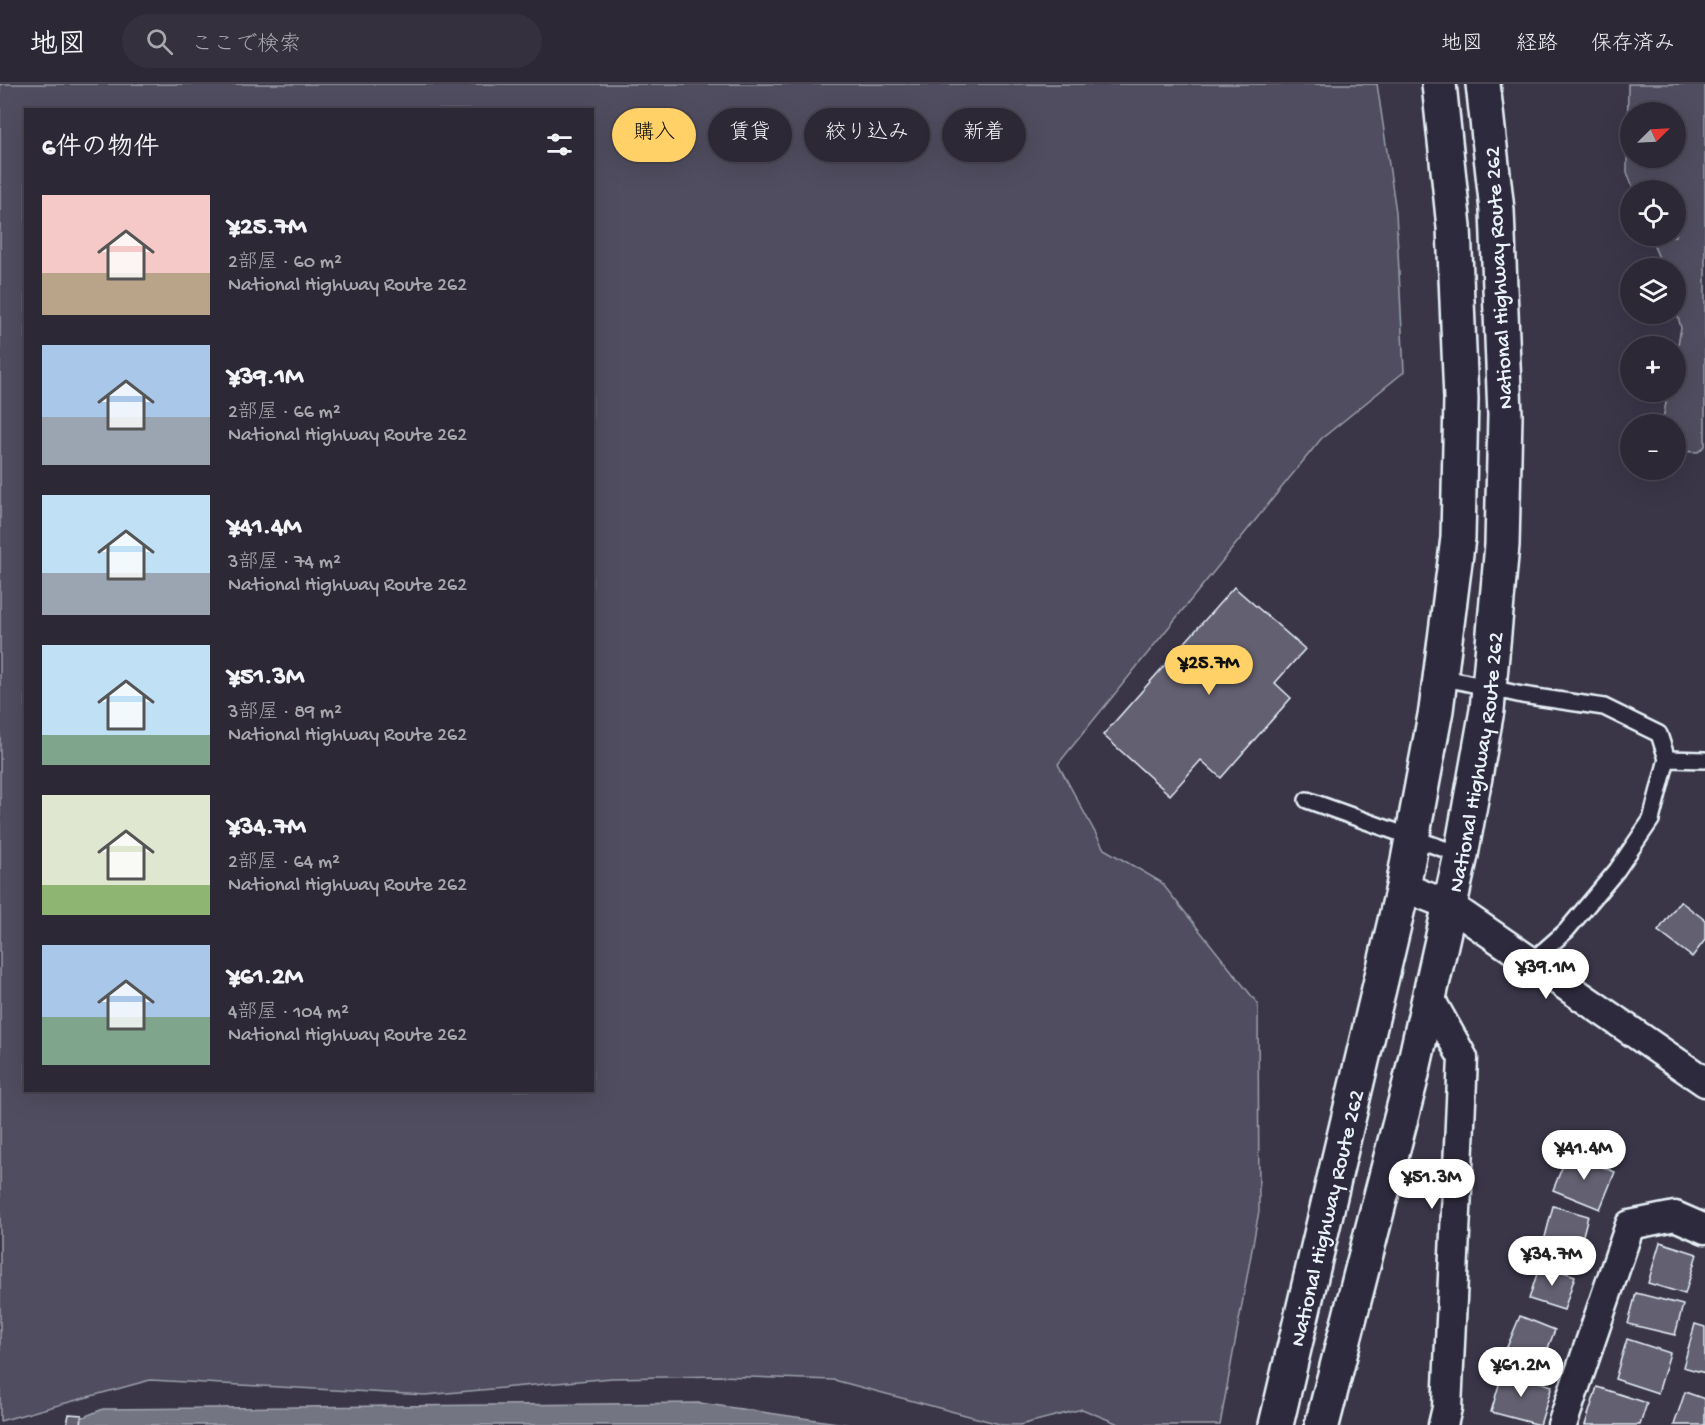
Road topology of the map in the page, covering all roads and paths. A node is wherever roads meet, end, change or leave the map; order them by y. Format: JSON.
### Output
{"nodes":[{"id":1,"x":1439,"y":84,"type":"edge"},
{"id":2,"x":1483,"y":84,"type":"edge"},
{"id":3,"x":1441,"y":677,"type":"junction"},
{"id":4,"x":1489,"y":688,"type":"junction"},
{"id":5,"x":1667,"y":759,"type":"junction"},
{"id":6,"x":1705,"y":760,"type":"edge"},
{"id":7,"x":1307,"y":800,"type":"dead end"},
{"id":8,"x":1412,"y":837,"type":"junction"},
{"id":9,"x":1461,"y":855,"type":"junction"},
{"id":10,"x":1403,"y":887,"type":"junction"},
{"id":11,"x":1449,"y":905,"type":"junction"},
{"id":12,"x":1531,"y":962,"type":"junction"},
{"id":13,"x":1429,"y":997,"type":"junction"},
{"id":14,"x":1705,"y":1082,"type":"edge"},
{"id":15,"x":1705,"y":1229,"type":"edge"},
{"id":16,"x":1276,"y":1425,"type":"edge"},
{"id":17,"x":1322,"y":1425,"type":"edge"},
{"id":18,"x":1443,"y":1425,"type":"edge"},
{"id":19,"x":1563,"y":1425,"type":"edge"}],
"edges":[{"from":1,"to":3,"type":"highway","name":"National Highway Route 262"},
{"from":2,"to":4,"type":"highway","name":"National Highway Route 262"},
{"from":3,"to":4,"type":"lane"},
{"from":3,"to":8,"type":"highway","name":"National Highway Route 262"},
{"from":4,"to":5,"type":"lane"},
{"from":4,"to":9,"type":"highway","name":"National Highway Route 262"},
{"from":5,"to":6,"type":"lane"},
{"from":5,"to":12,"type":"lane"},
{"from":7,"to":8,"type":"lane"},
{"from":8,"to":9,"type":"lane"},
{"from":8,"to":10,"type":"highway","name":"National Highway Route 262"},
{"from":9,"to":11,"type":"highway","name":"National Highway Route 262"},
{"from":10,"to":11,"type":"street"},
{"from":10,"to":16,"type":"highway","name":"National Highway Route 262"},
{"from":11,"to":12,"type":"street"},
{"from":11,"to":13,"type":"highway","name":"National Highway Route 262"},
{"from":12,"to":14,"type":"street"},
{"from":13,"to":17,"type":"highway","name":"National Highway Route 262"},
{"from":13,"to":18,"type":"street"},
{"from":15,"to":19,"type":"street"}]}
